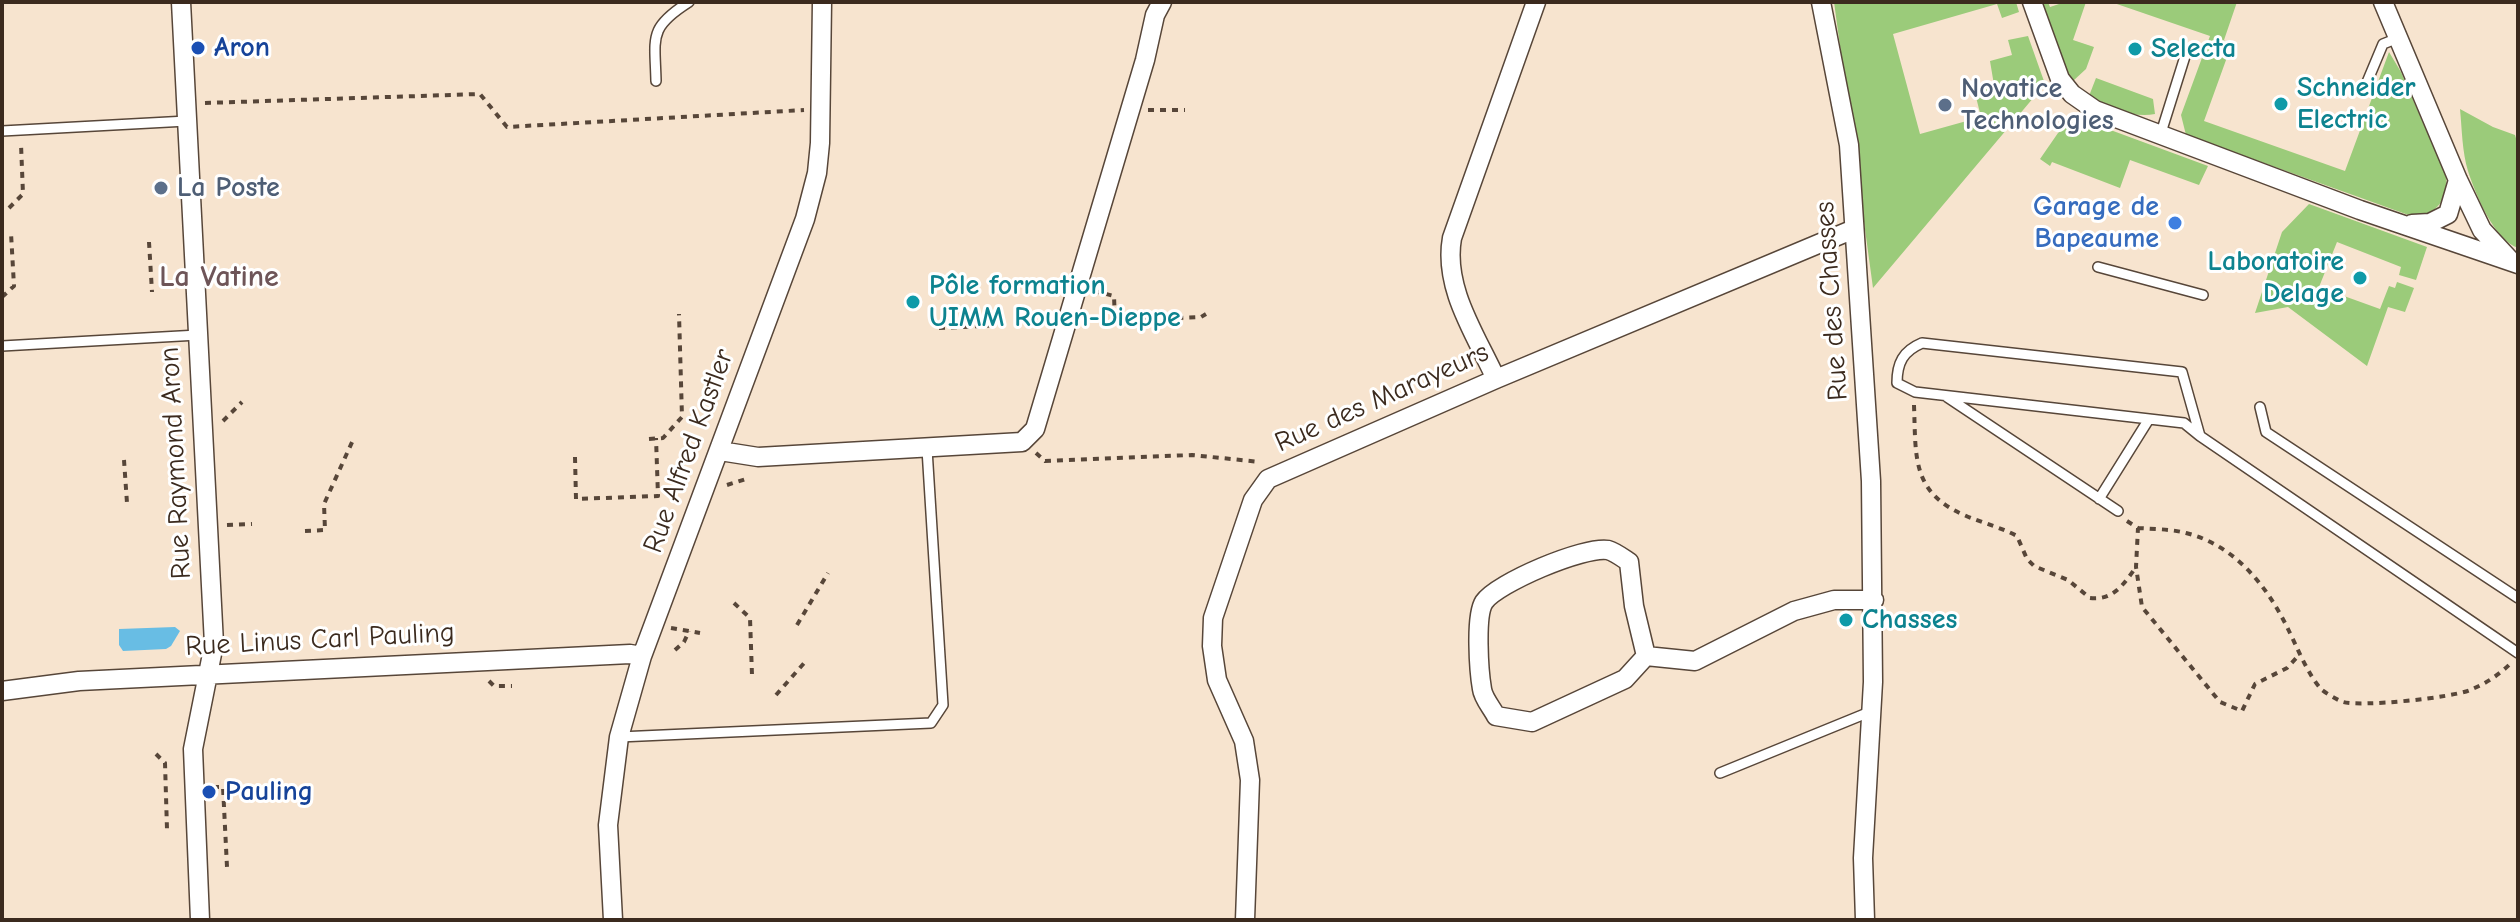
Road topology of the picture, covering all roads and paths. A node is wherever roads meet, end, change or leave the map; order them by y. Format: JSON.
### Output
{"nodes":[{"id":1,"x":181,"y":2,"type":"edge"},
{"id":2,"x":689,"y":2,"type":"edge"},
{"id":3,"x":822,"y":2,"type":"edge"},
{"id":4,"x":1162,"y":2,"type":"edge"},
{"id":5,"x":1536,"y":2,"type":"edge"},
{"id":6,"x":1821,"y":2,"type":"edge"},
{"id":7,"x":2032,"y":2,"type":"edge"},
{"id":8,"x":2383,"y":2,"type":"edge"},
{"id":9,"x":2398,"y":38,"type":"junction"},
{"id":10,"x":2187,"y":50,"type":"dead end"},
{"id":11,"x":656,"y":81,"type":"dead end"},
{"id":12,"x":2365,"y":87,"type":"dead end"},
{"id":13,"x":821,"y":110,"type":"junction"},
{"id":14,"x":1145,"y":110,"type":"dead end"},
{"id":15,"x":1185,"y":110,"type":"dead end"},
{"id":16,"x":187,"y":113,"type":"junction"},
{"id":17,"x":20,"y":130,"type":"junction"},
{"id":18,"x":2,"y":131,"type":"edge"},
{"id":19,"x":2160,"y":136,"type":"junction"},
{"id":20,"x":2458,"y":180,"type":"junction"},
{"id":21,"x":9,"y":208,"type":"dead end"},
{"id":22,"x":2401,"y":224,"type":"junction"},
{"id":23,"x":1854,"y":229,"type":"junction"},
{"id":24,"x":11,"y":233,"type":"dead end"},
{"id":25,"x":149,"y":242,"type":"dead end"},
{"id":26,"x":2514,"y":263,"type":"edge"},
{"id":27,"x":2098,"y":267,"type":"dead end"},
{"id":28,"x":152,"y":292,"type":"dead end"},
{"id":29,"x":2203,"y":295,"type":"dead end"},
{"id":30,"x":2,"y":297,"type":"edge"},
{"id":31,"x":1089,"y":304,"type":"dead end"},
{"id":32,"x":679,"y":314,"type":"dead end"},
{"id":33,"x":1206,"y":314,"type":"dead end"},
{"id":34,"x":1005,"y":325,"type":"dead end"},
{"id":35,"x":939,"y":328,"type":"dead end"},
{"id":36,"x":198,"y":335,"type":"junction"},
{"id":37,"x":2,"y":346,"type":"edge"},
{"id":38,"x":1496,"y":379,"type":"junction"},
{"id":39,"x":1915,"y":392,"type":"junction"},
{"id":40,"x":1945,"y":395,"type":"junction"},
{"id":41,"x":242,"y":402,"type":"dead end"},
{"id":42,"x":2260,"y":407,"type":"dead end"},
{"id":43,"x":2149,"y":419,"type":"junction"},
{"id":44,"x":219,"y":426,"type":"dead end"},
{"id":45,"x":2200,"y":436,"type":"junction"},
{"id":46,"x":656,"y":438,"type":"junction"},
{"id":47,"x":649,"y":439,"type":"dead end"},
{"id":48,"x":353,"y":440,"type":"dead end"},
{"id":49,"x":1044,"y":445,"type":"dead end"},
{"id":50,"x":927,"y":449,"type":"junction"},
{"id":51,"x":720,"y":451,"type":"junction"},
{"id":52,"x":1033,"y":451,"type":"junction"},
{"id":53,"x":1026,"y":456,"type":"dead end"},
{"id":54,"x":575,"y":457,"type":"dead end"},
{"id":55,"x":124,"y":460,"type":"dead end"},
{"id":56,"x":1294,"y":466,"type":"junction"},
{"id":57,"x":757,"y":477,"type":"dead end"},
{"id":58,"x":706,"y":486,"type":"junction"},
{"id":59,"x":2099,"y":499,"type":"junction"},
{"id":60,"x":127,"y":503,"type":"dead end"},
{"id":61,"x":2118,"y":511,"type":"joint"},
{"id":62,"x":252,"y":524,"type":"dead end"},
{"id":63,"x":223,"y":525,"type":"dead end"},
{"id":64,"x":2138,"y":528,"type":"junction"},
{"id":65,"x":305,"y":531,"type":"dead end"},
{"id":66,"x":2136,"y":567,"type":"junction"},
{"id":67,"x":828,"y":573,"type":"dead end"},
{"id":68,"x":2518,"y":598,"type":"edge"},
{"id":69,"x":1874,"y":600,"type":"junction"},
{"id":70,"x":734,"y":603,"type":"dead end"},
{"id":71,"x":653,"y":625,"type":"junction"},
{"id":72,"x":797,"y":625,"type":"dead end"},
{"id":73,"x":689,"y":631,"type":"junction"},
{"id":74,"x":700,"y":633,"type":"dead end"},
{"id":75,"x":675,"y":650,"type":"dead end"},
{"id":76,"x":2300,"y":654,"type":"junction"},
{"id":77,"x":2518,"y":655,"type":"edge"},
{"id":78,"x":642,"y":656,"type":"junction"},
{"id":79,"x":1646,"y":656,"type":"junction"},
{"id":80,"x":805,"y":662,"type":"dead end"},
{"id":81,"x":207,"y":674,"type":"junction"},
{"id":82,"x":752,"y":675,"type":"dead end"},
{"id":83,"x":2,"y":691,"type":"edge"},
{"id":84,"x":776,"y":695,"type":"dead end"},
{"id":85,"x":1872,"y":711,"type":"junction"},
{"id":86,"x":619,"y":737,"type":"junction"},
{"id":87,"x":156,"y":754,"type":"dead end"},
{"id":88,"x":1720,"y":773,"type":"dead end"},
{"id":89,"x":209,"y":787,"type":"dead end"},
{"id":90,"x":167,"y":829,"type":"dead end"},
{"id":91,"x":227,"y":867,"type":"dead end"},
{"id":92,"x":200,"y":920,"type":"edge"},
{"id":93,"x":613,"y":920,"type":"edge"},
{"id":94,"x":1245,"y":920,"type":"edge"},
{"id":95,"x":1865,"y":920,"type":"edge"}],
"edges":[{"from":1,"to":16,"type":"street","name":"Rue Raymond Aron"},
{"from":2,"to":11,"type":"lane"},
{"from":3,"to":13,"type":"street","name":"Rue Alfred Kastler"},
{"from":4,"to":50,"type":"street"},
{"from":5,"to":38,"type":"street"},
{"from":6,"to":23,"type":"street","name":"Rue des Chasses"},
{"from":7,"to":19,"type":"street"},
{"from":8,"to":9,"type":"street"},
{"from":9,"to":12,"type":"lane"},
{"from":9,"to":20,"type":"street"},
{"from":10,"to":19,"type":"lane"},
{"from":13,"to":16,"type":"path"},
{"from":13,"to":51,"type":"street","name":"Rue Alfred Kastler"},
{"from":14,"to":15,"type":"path"},
{"from":16,"to":17,"type":"lane"},
{"from":16,"to":36,"type":"street","name":"Rue Raymond Aron"},
{"from":17,"to":18,"type":"lane"},
{"from":17,"to":21,"type":"path"},
{"from":19,"to":22,"type":"street"},
{"from":20,"to":22,"type":"street"},
{"from":20,"to":26,"type":"street"},
{"from":22,"to":26,"type":"street"},
{"from":23,"to":38,"type":"street","name":"Rue des Marayeurs"},
{"from":23,"to":69,"type":"street","name":"Rue des Chasses"},
{"from":24,"to":30,"type":"path"},
{"from":25,"to":28,"type":"path"},
{"from":27,"to":29,"type":"lane"},
{"from":31,"to":33,"type":"path"},
{"from":32,"to":46,"type":"path"},
{"from":34,"to":35,"type":"path"},
{"from":36,"to":37,"type":"lane"},
{"from":36,"to":81,"type":"street","name":"Rue Raymond Aron"},
{"from":38,"to":56,"type":"street","name":"Rue des Marayeurs"},
{"from":39,"to":40,"type":"lane"},
{"from":39,"to":45,"type":"lane"},
{"from":39,"to":66,"type":"path"},
{"from":40,"to":43,"type":"lane"},
{"from":40,"to":59,"type":"lane"},
{"from":41,"to":44,"type":"path"},
{"from":42,"to":68,"type":"lane"},
{"from":43,"to":45,"type":"lane"},
{"from":43,"to":59,"type":"lane"},
{"from":45,"to":77,"type":"lane"},
{"from":46,"to":47,"type":"path"},
{"from":46,"to":54,"type":"path"},
{"from":48,"to":65,"type":"path"},
{"from":49,"to":52,"type":"path"},
{"from":50,"to":51,"type":"street"},
{"from":50,"to":86,"type":"lane"},
{"from":51,"to":58,"type":"street","name":"Rue Alfred Kastler"},
{"from":52,"to":53,"type":"path"},
{"from":52,"to":56,"type":"path"},
{"from":55,"to":60,"type":"path"},
{"from":56,"to":94,"type":"street","name":"Rue des Marayeurs"},
{"from":57,"to":58,"type":"path"},
{"from":58,"to":71,"type":"street","name":"Rue Alfred Kastler"},
{"from":59,"to":61,"type":"lane"},
{"from":61,"to":64,"type":"path"},
{"from":62,"to":63,"type":"path"},
{"from":64,"to":66,"type":"path"},
{"from":64,"to":76,"type":"path"},
{"from":66,"to":76,"type":"path"},
{"from":67,"to":72,"type":"path"},
{"from":69,"to":79,"type":"street"},
{"from":69,"to":85,"type":"street","name":"Rue des Chasses"},
{"from":70,"to":82,"type":"path"},
{"from":71,"to":73,"type":"path"},
{"from":71,"to":78,"type":"street","name":"Rue Alfred Kastler"},
{"from":73,"to":74,"type":"path"},
{"from":73,"to":75,"type":"path"},
{"from":76,"to":77,"type":"path"},
{"from":78,"to":81,"type":"street","name":"Rue Linus Carl Pauling"},
{"from":78,"to":86,"type":"street","name":"Rue Alfred Kastler"},
{"from":79,"to":79,"type":"street"},
{"from":80,"to":84,"type":"path"},
{"from":81,"to":83,"type":"street","name":"Rue Linus Carl Pauling"},
{"from":81,"to":92,"type":"street","name":"Rue Raymond Aron"},
{"from":85,"to":88,"type":"lane"},
{"from":85,"to":95,"type":"street","name":"Rue des Chasses"},
{"from":86,"to":93,"type":"street","name":"Rue Alfred Kastler"},
{"from":87,"to":90,"type":"path"},
{"from":89,"to":91,"type":"path"}]}
